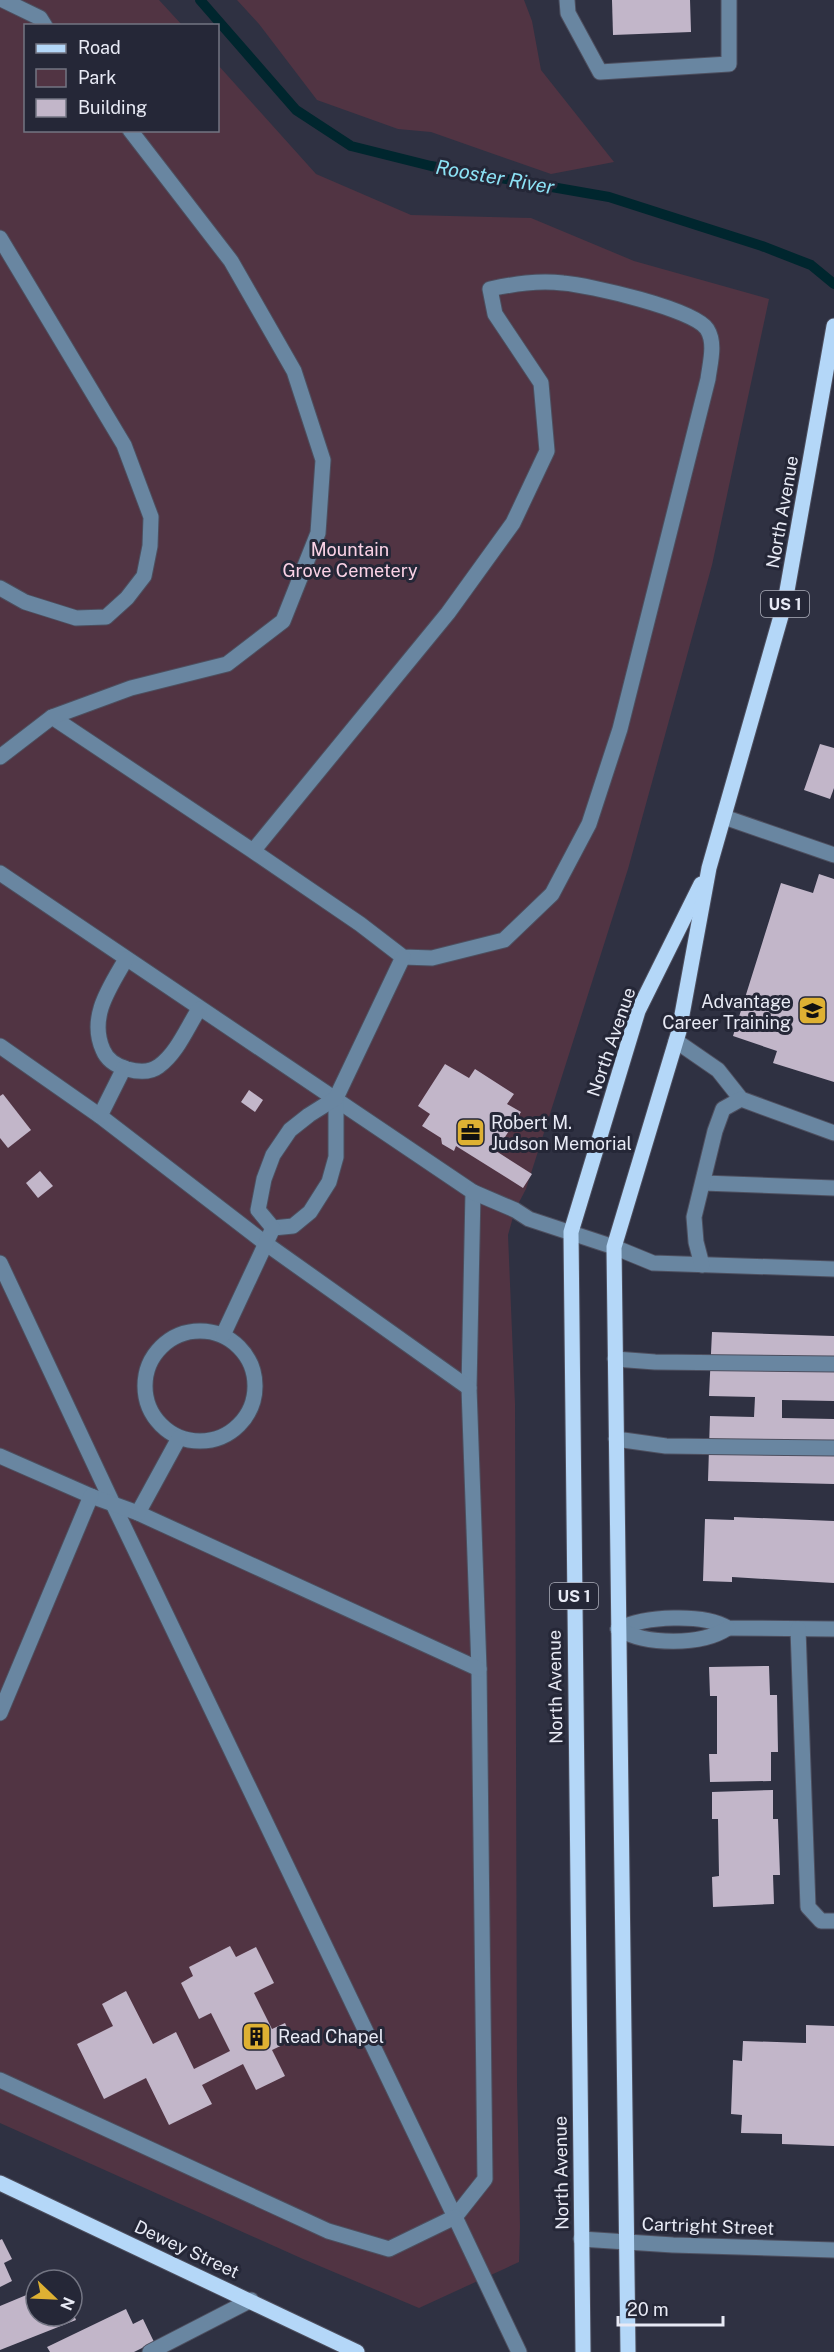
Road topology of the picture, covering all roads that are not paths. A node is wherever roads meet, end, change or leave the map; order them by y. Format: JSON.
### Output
{"nodes":[{"id":1,"x":3,"y":0,"type":"edge"},
{"id":2,"x":24,"y":0,"type":"edge"},
{"id":3,"x":567,"y":0,"type":"edge"},
{"id":4,"x":729,"y":0,"type":"edge"},
{"id":5,"x":43,"y":22,"type":"edge"},
{"id":6,"x":132,"y":132,"type":"edge"},
{"id":7,"x":0,"y":238,"type":"edge"},
{"id":8,"x":834,"y":330,"type":"edge"},
{"id":9,"x":0,"y":588,"type":"edge"},
{"id":10,"x":52,"y":717,"type":"junction"},
{"id":11,"x":0,"y":757,"type":"edge"},
{"id":12,"x":724,"y":817,"type":"junction"},
{"id":13,"x":253,"y":851,"type":"junction"},
{"id":14,"x":834,"y":855,"type":"edge"},
{"id":15,"x":709,"y":868,"type":"junction"},
{"id":16,"x":0,"y":873,"type":"edge"},
{"id":17,"x":403,"y":957,"type":"junction"},
{"id":18,"x":126,"y":959,"type":"junction"},
{"id":19,"x":199,"y":1009,"type":"junction"},
{"id":20,"x":676,"y":1041,"type":"junction"},
{"id":21,"x":0,"y":1046,"type":"edge"},
{"id":22,"x":124,"y":1068,"type":"junction"},
{"id":23,"x":336,"y":1098,"type":"junction"},
{"id":24,"x":741,"y":1099,"type":"junction"},
{"id":25,"x":100,"y":1116,"type":"junction"},
{"id":26,"x":834,"y":1133,"type":"edge"},
{"id":27,"x":703,"y":1183,"type":"junction"},
{"id":28,"x":834,"y":1188,"type":"edge"},
{"id":29,"x":473,"y":1192,"type":"junction"},
{"id":30,"x":273,"y":1228,"type":"junction"},
{"id":31,"x":571,"y":1232,"type":"junction"},
{"id":32,"x":265,"y":1243,"type":"junction"},
{"id":33,"x":614,"y":1247,"type":"junction"},
{"id":34,"x":0,"y":1263,"type":"edge"},
{"id":35,"x":702,"y":1265,"type":"junction"},
{"id":36,"x":834,"y":1269,"type":"edge"},
{"id":37,"x":223,"y":1335,"type":"junction"},
{"id":38,"x":615,"y":1359,"type":"junction"},
{"id":39,"x":834,"y":1364,"type":"edge"},
{"id":40,"x":470,"y":1388,"type":"junction"},
{"id":41,"x":179,"y":1438,"type":"junction"},
{"id":42,"x":616,"y":1439,"type":"junction"},
{"id":43,"x":834,"y":1448,"type":"edge"},
{"id":44,"x":0,"y":1456,"type":"edge"},
{"id":45,"x":90,"y":1496,"type":"junction"},
{"id":46,"x":113,"y":1504,"type":"junction"},
{"id":47,"x":138,"y":1513,"type":"junction"},
{"id":48,"x":728,"y":1628,"type":"junction"},
{"id":49,"x":618,"y":1629,"type":"junction"},
{"id":50,"x":798,"y":1629,"type":"junction"},
{"id":51,"x":834,"y":1629,"type":"edge"},
{"id":52,"x":478,"y":1669,"type":"junction"},
{"id":53,"x":0,"y":1713,"type":"edge"},
{"id":54,"x":834,"y":1921,"type":"edge"},
{"id":55,"x":0,"y":2080,"type":"edge"},
{"id":56,"x":0,"y":2183,"type":"edge"},
{"id":57,"x":455,"y":2217,"type":"junction"},
{"id":58,"x":581,"y":2239,"type":"junction"},
{"id":59,"x":626,"y":2242,"type":"junction"},
{"id":60,"x":834,"y":2250,"type":"edge"},
{"id":61,"x":250,"y":2300,"type":"junction"},
{"id":62,"x":150,"y":2352,"type":"edge"},
{"id":63,"x":357,"y":2352,"type":"edge"},
{"id":64,"x":519,"y":2352,"type":"edge"},
{"id":65,"x":583,"y":2352,"type":"edge"},
{"id":66,"x":628,"y":2352,"type":"edge"}],
"edges":[{"from":1,"to":5,"type":"street"},
{"from":2,"to":5,"type":"street"},
{"from":3,"to":4,"type":"street"},
{"from":6,"to":10,"type":"street"},
{"from":7,"to":9,"type":"street"},
{"from":8,"to":12,"type":"main road","name":"North Avenue","number":"US 1"},
{"from":10,"to":11,"type":"street"},
{"from":10,"to":13,"type":"street"},
{"from":12,"to":14,"type":"street"},
{"from":12,"to":15,"type":"main road","name":"North Avenue","number":"US 1"},
{"from":13,"to":17,"type":"street"},
{"from":13,"to":17,"type":"street"},
{"from":15,"to":20,"type":"main road","name":"North Avenue","number":"US 1"},
{"from":15,"to":31,"type":"main road","name":"North Avenue","number":"US 1"},
{"from":16,"to":18,"type":"street"},
{"from":17,"to":23,"type":"street"},
{"from":18,"to":19,"type":"street"},
{"from":18,"to":22,"type":"street"},
{"from":19,"to":22,"type":"street"},
{"from":19,"to":23,"type":"street"},
{"from":20,"to":24,"type":"street"},
{"from":20,"to":33,"type":"main road","name":"North Avenue","number":"US 1"},
{"from":21,"to":25,"type":"street"},
{"from":22,"to":25,"type":"street"},
{"from":23,"to":29,"type":"street"},
{"from":23,"to":30,"type":"street"},
{"from":23,"to":30,"type":"street"},
{"from":24,"to":26,"type":"street"},
{"from":24,"to":27,"type":"street"},
{"from":25,"to":32,"type":"street"},
{"from":27,"to":28,"type":"street"},
{"from":27,"to":35,"type":"street"},
{"from":29,"to":31,"type":"street"},
{"from":29,"to":40,"type":"street"},
{"from":30,"to":32,"type":"street"},
{"from":31,"to":33,"type":"street"},
{"from":31,"to":58,"type":"main road","name":"North Avenue","number":"US 1"},
{"from":32,"to":37,"type":"street"},
{"from":32,"to":40,"type":"street"},
{"from":33,"to":35,"type":"street"},
{"from":33,"to":38,"type":"main road","name":"North Avenue","number":"US 1"},
{"from":34,"to":46,"type":"street"},
{"from":35,"to":36,"type":"street"},
{"from":37,"to":41,"type":"street"},
{"from":37,"to":41,"type":"street"},
{"from":38,"to":39,"type":"street"},
{"from":38,"to":42,"type":"main road","name":"North Avenue","number":"US 1"},
{"from":40,"to":52,"type":"street"},
{"from":41,"to":47,"type":"street"},
{"from":42,"to":43,"type":"street"},
{"from":42,"to":49,"type":"main road","name":"North Avenue","number":"US 1"},
{"from":44,"to":45,"type":"street"},
{"from":45,"to":46,"type":"street"},
{"from":45,"to":53,"type":"street"},
{"from":46,"to":47,"type":"street"},
{"from":46,"to":57,"type":"street"},
{"from":47,"to":52,"type":"street"},
{"from":48,"to":49,"type":"street"},
{"from":48,"to":49,"type":"street"},
{"from":48,"to":50,"type":"street"},
{"from":49,"to":59,"type":"main road","name":"North Avenue","number":"US 1"},
{"from":50,"to":51,"type":"street"},
{"from":50,"to":54,"type":"street"},
{"from":52,"to":57,"type":"street"},
{"from":55,"to":57,"type":"street"},
{"from":56,"to":61,"type":"main road","name":"Dewey Street"},
{"from":57,"to":64,"type":"street"},
{"from":58,"to":59,"type":"street","name":"Cartright Street"},
{"from":58,"to":65,"type":"main road","name":"North Avenue","number":"US 1"},
{"from":59,"to":60,"type":"street","name":"Cartright Street"},
{"from":59,"to":66,"type":"main road","name":"North Avenue","number":"US 1"},
{"from":61,"to":62,"type":"street"},
{"from":61,"to":63,"type":"main road","name":"Dewey Street"}]}
